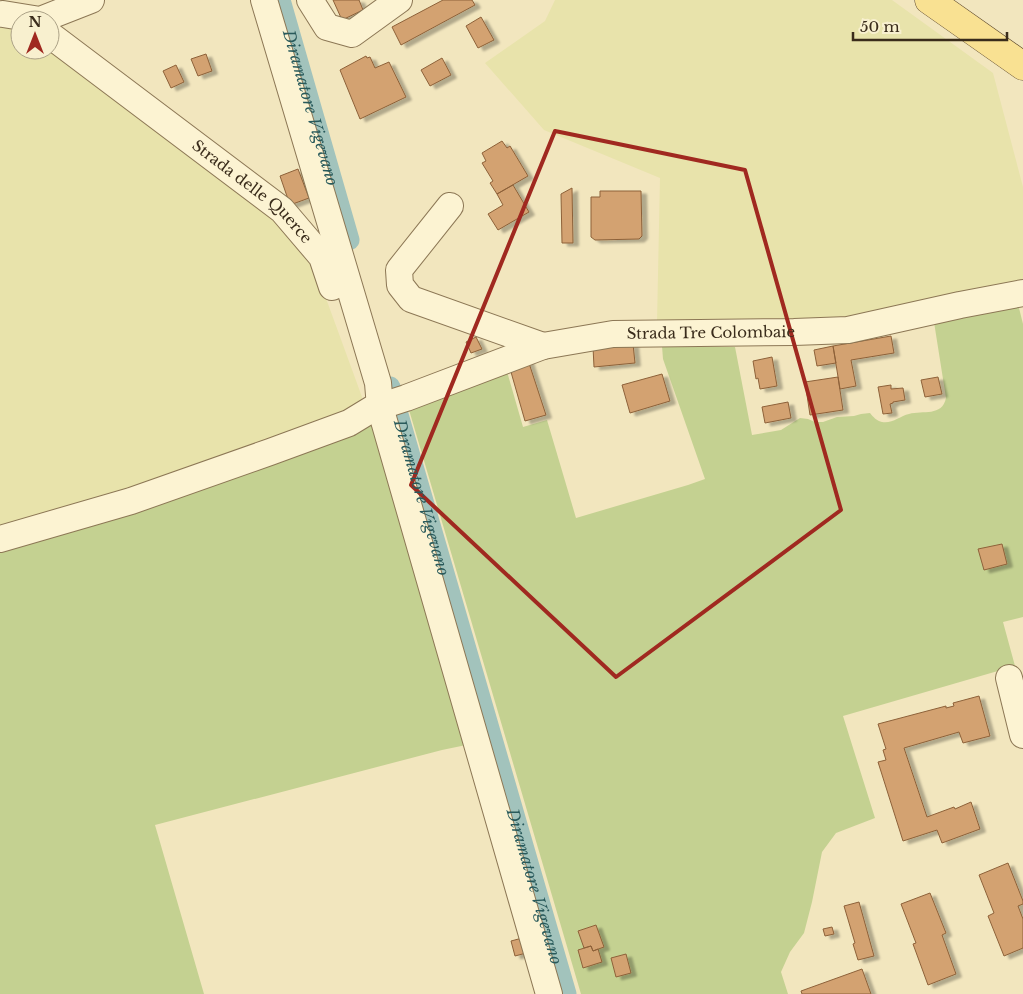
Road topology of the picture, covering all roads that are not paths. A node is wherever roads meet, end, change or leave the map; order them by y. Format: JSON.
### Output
{"nodes":[{"id":1,"x":90,"y":0,"type":"edge"},
{"id":2,"x":264,"y":0,"type":"edge"},
{"id":3,"x":310,"y":0,"type":"edge"},
{"id":4,"x":398,"y":0,"type":"edge"},
{"id":5,"x":929,"y":0,"type":"edge"},
{"id":6,"x":60,"y":12,"type":"edge"},
{"id":7,"x":3,"y":14,"type":"dead end"},
{"id":8,"x":10,"y":15,"type":"edge"},
{"id":9,"x":60,"y":43,"type":"edge"},
{"id":10,"x":1023,"y":66,"type":"edge"},
{"id":11,"x":450,"y":206,"type":"dead end"},
{"id":12,"x":1023,"y":293,"type":"edge"},
{"id":13,"x":544,"y":346,"type":"junction"},
{"id":14,"x":386,"y":405,"type":"junction"},
{"id":15,"x":0,"y":539,"type":"edge"},
{"id":16,"x":1009,"y":678,"type":"dead end"},
{"id":17,"x":1023,"y":735,"type":"edge"},
{"id":18,"x":548,"y":994,"type":"edge"}],
"edges":[{"from":1,"to":6,"type":"street"},
{"from":2,"to":14,"type":"street"},
{"from":3,"to":4,"type":"street"},
{"from":5,"to":10,"type":"main road"},
{"from":7,"to":8,"type":"street"},
{"from":9,"to":14,"type":"street","name":"Strada delle Querce"},
{"from":11,"to":13,"type":"street"},
{"from":12,"to":13,"type":"street","name":"Strada Tre Colombaie"},
{"from":13,"to":14,"type":"street","name":"Strada Tre Colombaie"},
{"from":14,"to":15,"type":"street","name":"Strada Tre Colombaie"},
{"from":14,"to":18,"type":"street"},
{"from":16,"to":17,"type":"street"}]}
